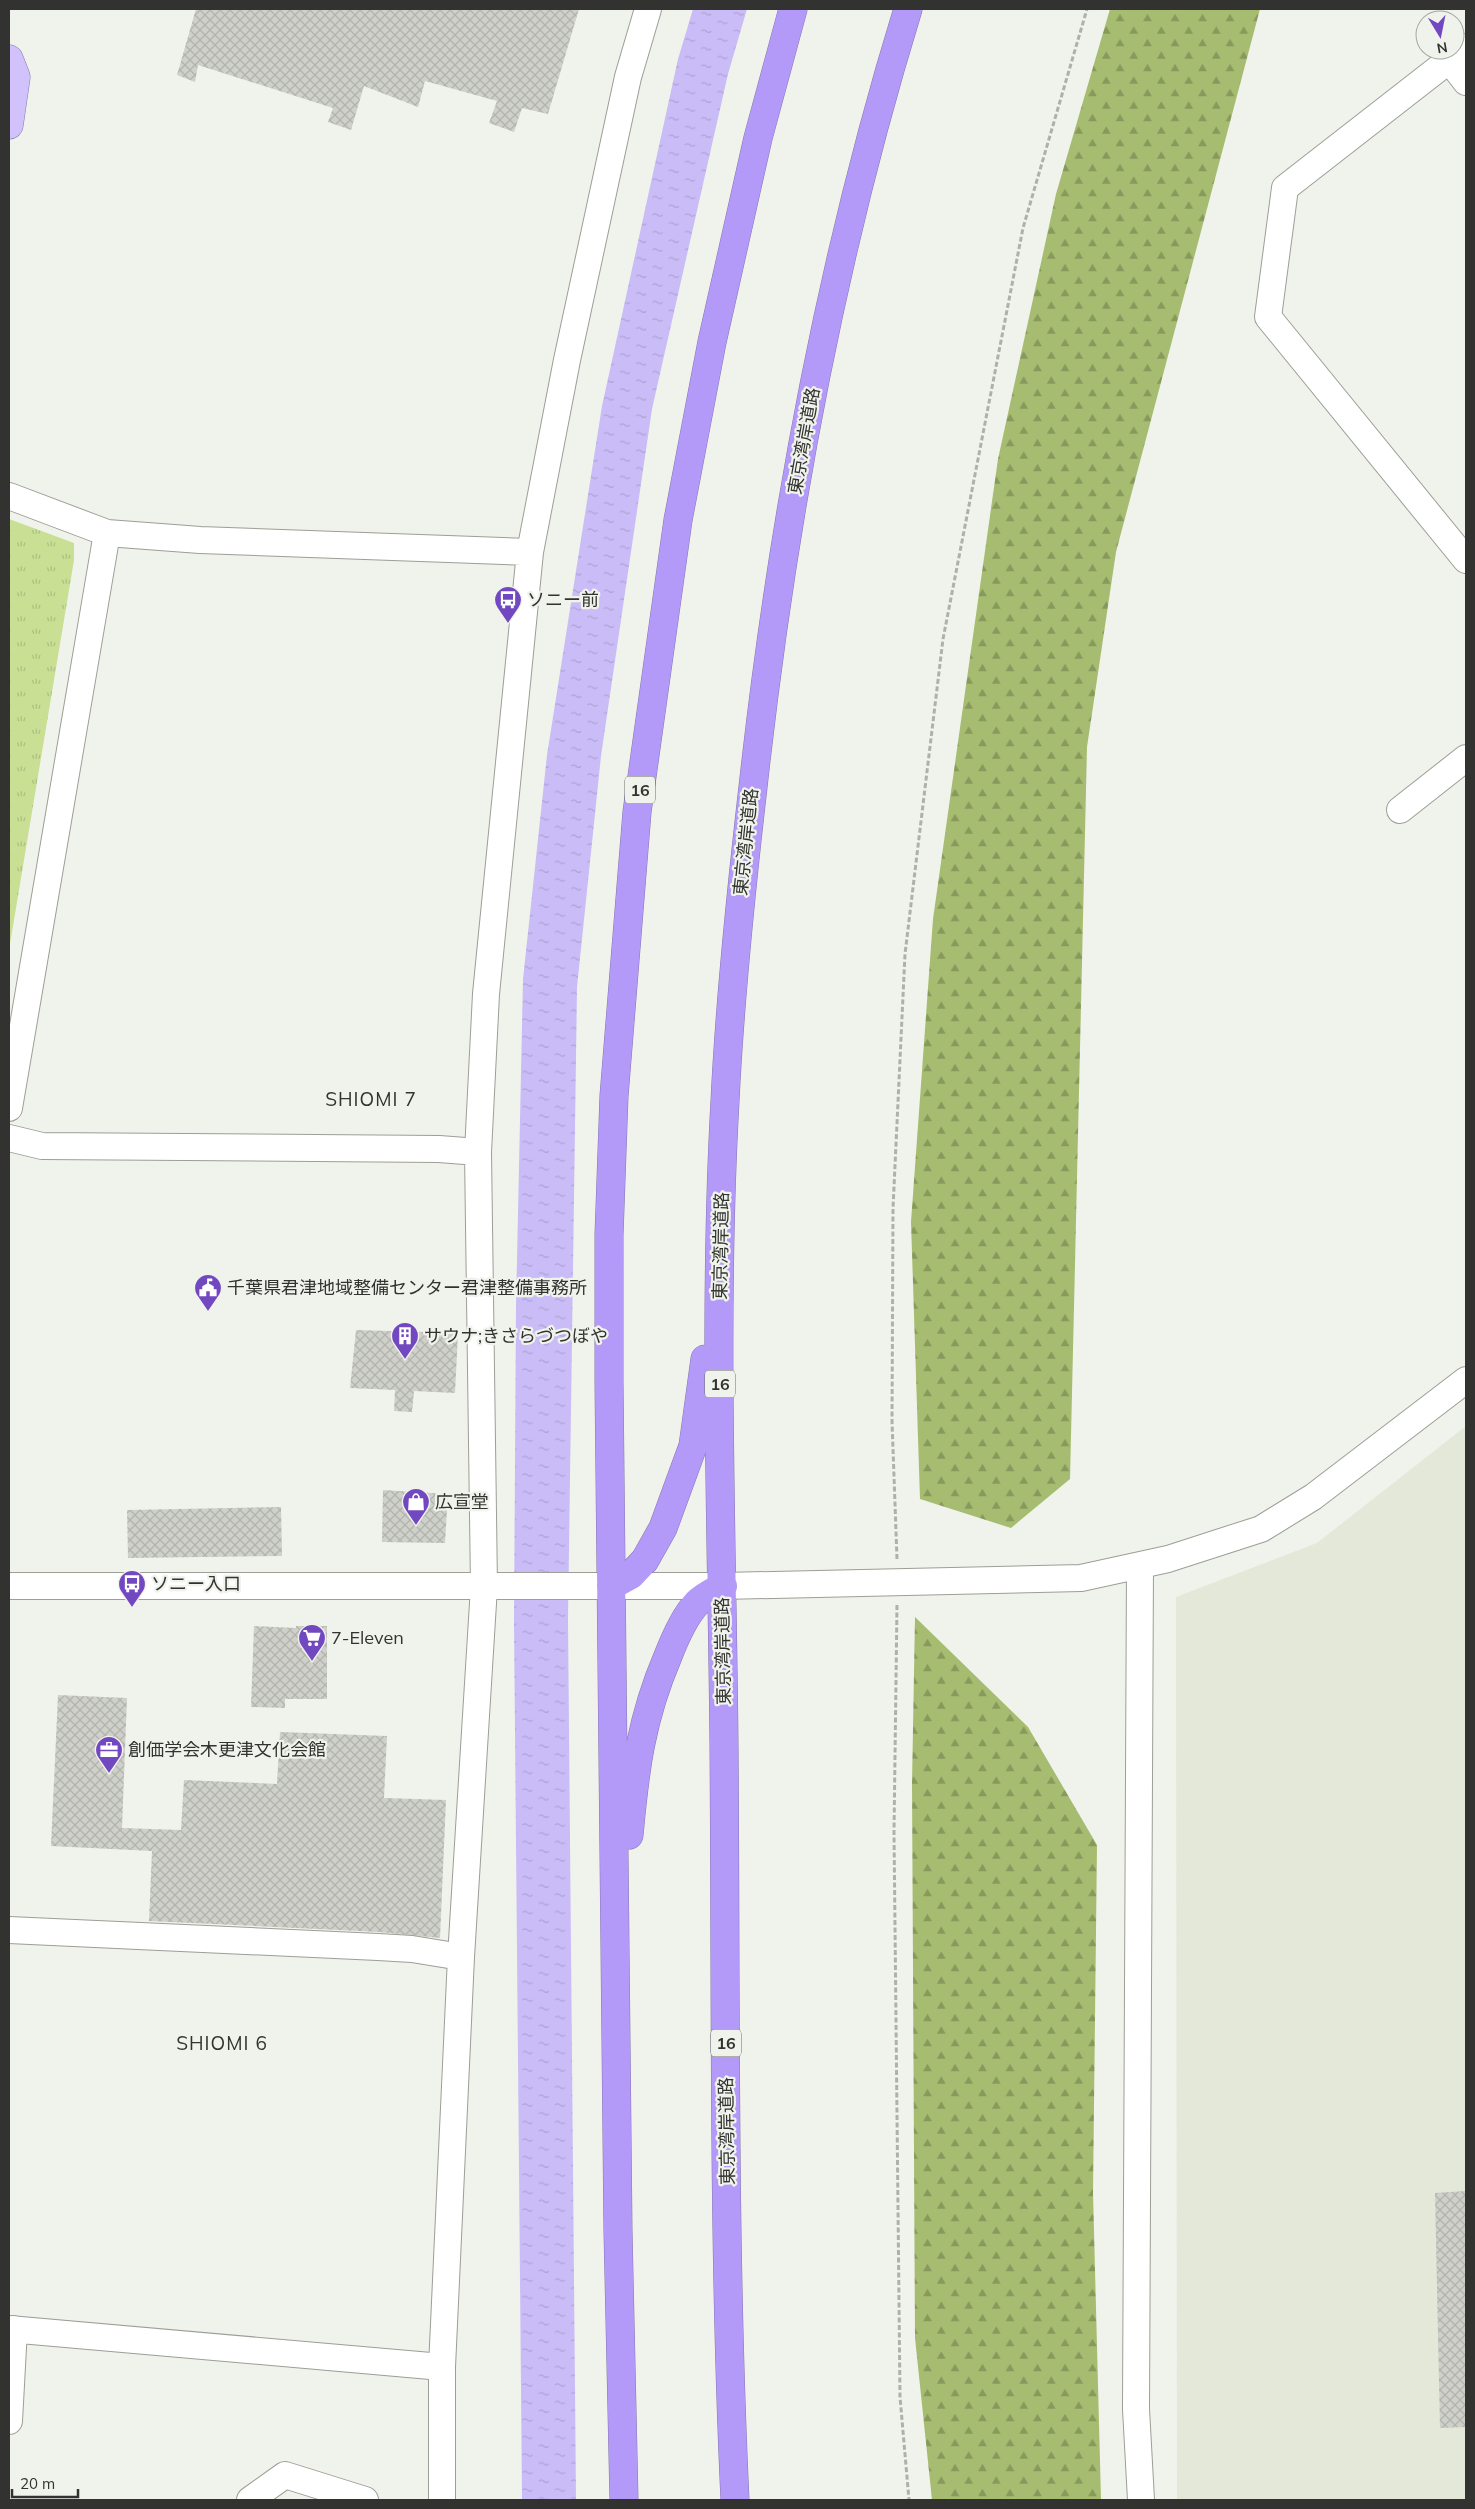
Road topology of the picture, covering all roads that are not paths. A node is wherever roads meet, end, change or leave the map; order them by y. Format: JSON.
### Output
{"nodes":[{"id":1,"x":648,"y":9,"type":"edge"},
{"id":2,"x":793,"y":9,"type":"edge"},
{"id":3,"x":908,"y":9,"type":"edge"},
{"id":4,"x":9,"y":59,"type":"edge"},
{"id":5,"x":1450,"y":60,"type":"edge"},
{"id":6,"x":1460,"y":60,"type":"edge"},
{"id":7,"x":1466,"y":82,"type":"edge"},
{"id":8,"x":9,"y":125,"type":"edge"},
{"id":9,"x":9,"y":496,"type":"edge"},
{"id":10,"x":107,"y":533,"type":"junction"},
{"id":11,"x":530,"y":552,"type":"junction"},
{"id":12,"x":1466,"y":560,"type":"edge"},
{"id":13,"x":1466,"y":758,"type":"edge"},
{"id":14,"x":1400,"y":810,"type":"dead end"},
{"id":15,"x":9,"y":1108,"type":"edge"},
{"id":16,"x":9,"y":1138,"type":"edge"},
{"id":17,"x":478,"y":1152,"type":"junction"},
{"id":18,"x":722,"y":1183,"type":"junction"},
{"id":19,"x":1466,"y":1380,"type":"edge"},
{"id":20,"x":1140,"y":1566,"type":"junction"},
{"id":21,"x":9,"y":1586,"type":"edge"},
{"id":22,"x":611,"y":1586,"type":"junction"},
{"id":23,"x":723,"y":1586,"type":"junction"},
{"id":24,"x":484,"y":1587,"type":"junction"},
{"id":25,"x":9,"y":1930,"type":"edge"},
{"id":26,"x":461,"y":1957,"type":"junction"},
{"id":27,"x":616,"y":1996,"type":"junction"},
{"id":28,"x":12,"y":2329,"type":"edge"},
{"id":29,"x":442,"y":2367,"type":"junction"},
{"id":30,"x":9,"y":2422,"type":"edge"},
{"id":31,"x":250,"y":2500,"type":"edge"},
{"id":32,"x":365,"y":2500,"type":"edge"},
{"id":33,"x":442,"y":2500,"type":"edge"},
{"id":34,"x":624,"y":2500,"type":"edge"},
{"id":35,"x":735,"y":2500,"type":"edge"},
{"id":36,"x":1141,"y":2500,"type":"edge"}],
"edges":[{"from":1,"to":11,"type":"street"},
{"from":2,"to":22,"type":"highway","number":"16"},
{"from":3,"to":18,"type":"highway","name":"東京湾岸道路","number":"16"},
{"from":4,"to":8,"type":"main road"},
{"from":5,"to":12,"type":"street"},
{"from":6,"to":7,"type":"street"},
{"from":9,"to":10,"type":"street"},
{"from":10,"to":11,"type":"street"},
{"from":10,"to":15,"type":"street"},
{"from":11,"to":17,"type":"street"},
{"from":13,"to":14,"type":"street"},
{"from":16,"to":17,"type":"street"},
{"from":17,"to":24,"type":"street"},
{"from":18,"to":22,"type":"highway"},
{"from":18,"to":23,"type":"highway","name":"東京湾岸道路","number":"16"},
{"from":19,"to":20,"type":"street"},
{"from":20,"to":23,"type":"street"},
{"from":20,"to":36,"type":"street"},
{"from":21,"to":24,"type":"street"},
{"from":22,"to":23,"type":"street"},
{"from":22,"to":24,"type":"street"},
{"from":22,"to":27,"type":"highway","number":"16"},
{"from":23,"to":27,"type":"highway"},
{"from":23,"to":35,"type":"highway","name":"東京湾岸道路","number":"16"},
{"from":24,"to":26,"type":"street"},
{"from":25,"to":26,"type":"street"},
{"from":26,"to":29,"type":"street"},
{"from":27,"to":34,"type":"highway","number":"16"},
{"from":28,"to":29,"type":"street"},
{"from":28,"to":30,"type":"street"},
{"from":29,"to":33,"type":"street"},
{"from":31,"to":32,"type":"street"}]}
